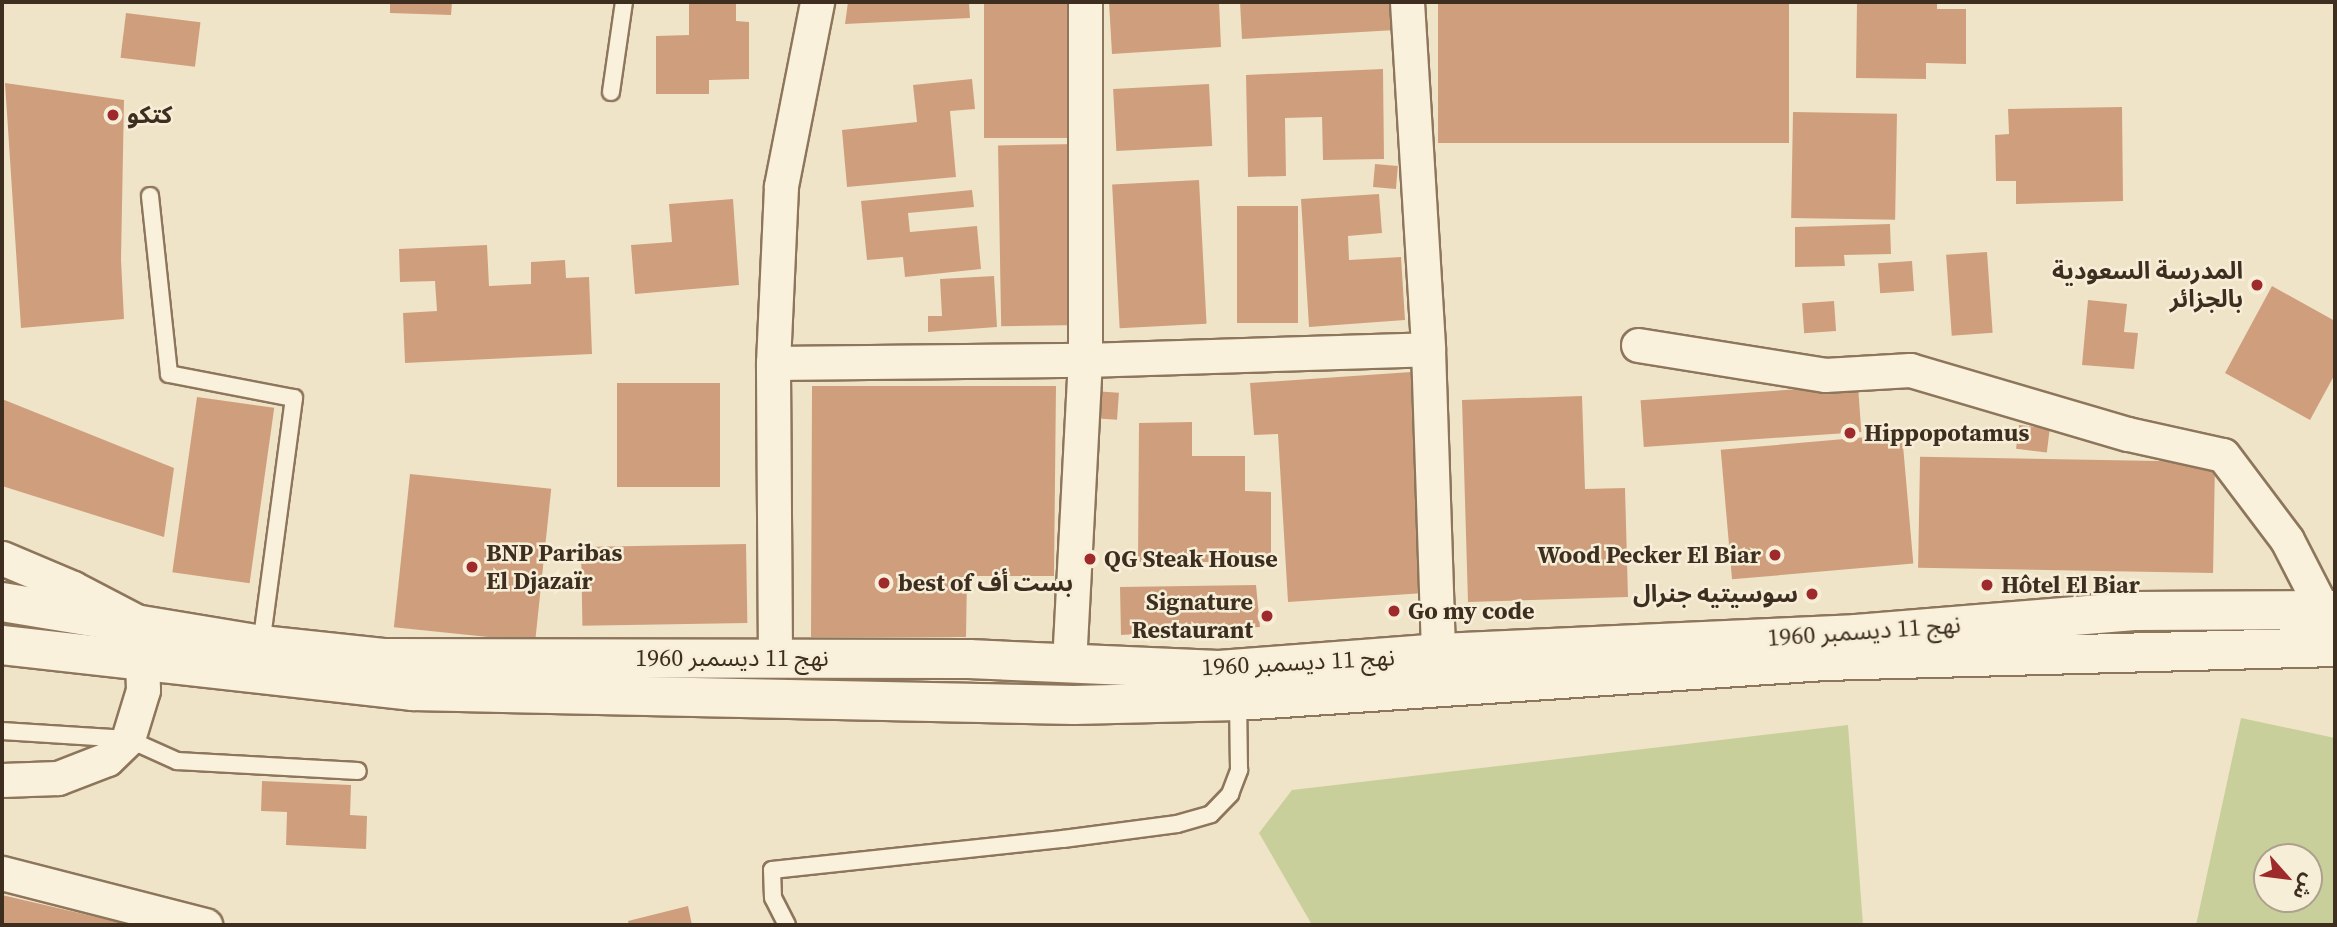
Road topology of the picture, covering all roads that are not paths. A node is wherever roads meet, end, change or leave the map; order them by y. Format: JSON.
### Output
{"nodes":[{"id":1,"x":624,"y":2,"type":"edge"},
{"id":2,"x":817,"y":2,"type":"edge"},
{"id":3,"x":1086,"y":2,"type":"edge"},
{"id":4,"x":1407,"y":2,"type":"edge"},
{"id":5,"x":611,"y":92,"type":"dead end"},
{"id":6,"x":150,"y":197,"type":"dead end"},
{"id":7,"x":1638,"y":345,"type":"dead end"},
{"id":8,"x":1428,"y":349,"type":"junction"},
{"id":9,"x":1085,"y":360,"type":"junction"},
{"id":10,"x":773,"y":363,"type":"junction"},
{"id":11,"x":2,"y":558,"type":"edge"},
{"id":12,"x":2,"y":602,"type":"edge"},
{"id":13,"x":2329,"y":610,"type":"edge"},
{"id":14,"x":141,"y":626,"type":"junction"},
{"id":15,"x":2,"y":645,"type":"edge"},
{"id":16,"x":261,"y":645,"type":"junction"},
{"id":17,"x":2335,"y":647,"type":"edge"},
{"id":18,"x":1438,"y":653,"type":"junction"},
{"id":19,"x":775,"y":657,"type":"junction"},
{"id":20,"x":142,"y":663,"type":"junction"},
{"id":21,"x":1069,"y":664,"type":"junction"},
{"id":22,"x":1238,"y":701,"type":"junction"},
{"id":23,"x":2,"y":731,"type":"edge"},
{"id":24,"x":128,"y":739,"type":"junction"},
{"id":25,"x":358,"y":771,"type":"dead end"},
{"id":26,"x":2,"y":780,"type":"edge"},
{"id":27,"x":2,"y":873,"type":"edge"},
{"id":28,"x":205,"y":925,"type":"edge"},
{"id":29,"x":787,"y":925,"type":"edge"}],
"edges":[{"from":1,"to":5,"type":"lane"},
{"from":2,"to":10,"type":"street"},
{"from":3,"to":9,"type":"street"},
{"from":4,"to":8,"type":"street"},
{"from":6,"to":16,"type":"lane"},
{"from":7,"to":13,"type":"street"},
{"from":8,"to":9,"type":"street"},
{"from":8,"to":18,"type":"street"},
{"from":9,"to":10,"type":"street"},
{"from":9,"to":21,"type":"street"},
{"from":10,"to":19,"type":"street"},
{"from":11,"to":14,"type":"street"},
{"from":12,"to":14,"type":"main road","name":"نهج 11 ديسمبر 1960"},
{"from":13,"to":18,"type":"main road","name":"نهج 11 ديسمبر 1960"},
{"from":14,"to":16,"type":"main road","name":"نهج 11 ديسمبر 1960"},
{"from":14,"to":20,"type":"street"},
{"from":15,"to":20,"type":"main road","name":"نهج 11 ديسمبر 1960"},
{"from":16,"to":19,"type":"main road","name":"نهج 11 ديسمبر 1960"},
{"from":17,"to":22,"type":"main road","name":"نهج 11 ديسمبر 1960"},
{"from":18,"to":21,"type":"main road","name":"نهج 11 ديسمبر 1960"},
{"from":19,"to":21,"type":"main road","name":"نهج 11 ديسمبر 1960"},
{"from":20,"to":22,"type":"main road","name":"نهج 11 ديسمبر 1960"},
{"from":20,"to":24,"type":"street"},
{"from":22,"to":29,"type":"lane"},
{"from":23,"to":24,"type":"lane"},
{"from":24,"to":25,"type":"lane"},
{"from":24,"to":26,"type":"street"},
{"from":27,"to":28,"type":"street"}]}
